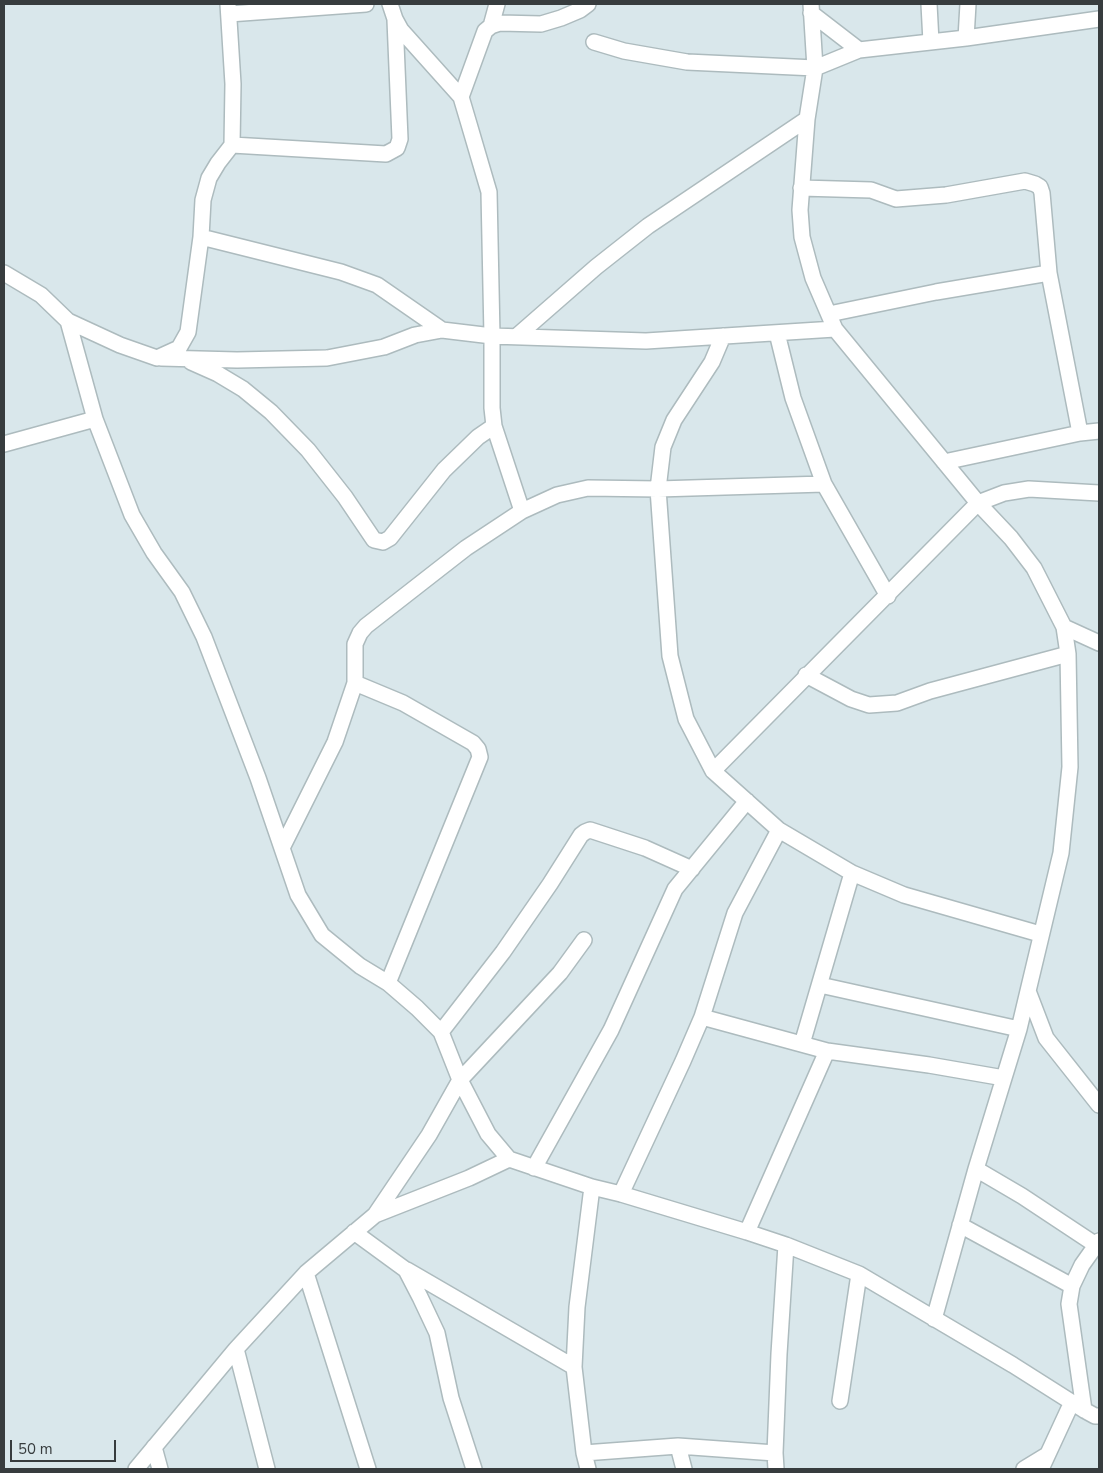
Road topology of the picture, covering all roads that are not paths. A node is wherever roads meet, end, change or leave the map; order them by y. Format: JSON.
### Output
{"nodes":[{"id":1,"x":366,"y":4,"type":"edge"},
{"id":2,"x":390,"y":4,"type":"edge"},
{"id":3,"x":497,"y":4,"type":"edge"},
{"id":4,"x":588,"y":4,"type":"edge"},
{"id":5,"x":929,"y":4,"type":"edge"},
{"id":6,"x":968,"y":4,"type":"edge"},
{"id":7,"x":811,"y":8,"type":"edge"},
{"id":8,"x":228,"y":9,"type":"edge"},
{"id":9,"x":1099,"y":19,"type":"edge"},
{"id":10,"x":395,"y":20,"type":"junction"},
{"id":11,"x":490,"y":26,"type":"junction"},
{"id":12,"x":966,"y":38,"type":"junction"},
{"id":13,"x":594,"y":42,"type":"dead end"},
{"id":14,"x":931,"y":42,"type":"junction"},
{"id":15,"x":859,"y":50,"type":"junction"},
{"id":16,"x":815,"y":68,"type":"junction"},
{"id":17,"x":461,"y":97,"type":"junction"},
{"id":18,"x":807,"y":120,"type":"junction"},
{"id":19,"x":232,"y":145,"type":"junction"},
{"id":20,"x":801,"y":188,"type":"junction"},
{"id":21,"x":201,"y":237,"type":"junction"},
{"id":22,"x":4,"y":273,"type":"edge"},
{"id":23,"x":1049,"y":273,"type":"junction"},
{"id":24,"x":829,"y":314,"type":"junction"},
{"id":25,"x":68,"y":321,"type":"junction"},
{"id":26,"x":836,"y":329,"type":"junction"},
{"id":27,"x":442,"y":330,"type":"junction"},
{"id":28,"x":777,"y":333,"type":"junction"},
{"id":29,"x":492,"y":336,"type":"junction"},
{"id":30,"x":517,"y":336,"type":"junction"},
{"id":31,"x":724,"y":336,"type":"junction"},
{"id":32,"x":157,"y":358,"type":"junction"},
{"id":33,"x":185,"y":359,"type":"junction"},
{"id":34,"x":95,"y":419,"type":"junction"},
{"id":35,"x":494,"y":426,"type":"junction"},
{"id":36,"x":1099,"y":431,"type":"edge"},
{"id":37,"x":1080,"y":433,"type":"junction"},
{"id":38,"x":4,"y":444,"type":"edge"},
{"id":39,"x":944,"y":462,"type":"junction"},
{"id":40,"x":824,"y":484,"type":"junction"},
{"id":41,"x":658,"y":489,"type":"junction"},
{"id":42,"x":1099,"y":493,"type":"edge"},
{"id":43,"x":978,"y":503,"type":"junction"},
{"id":44,"x":522,"y":511,"type":"junction"},
{"id":45,"x":888,"y":596,"type":"junction"},
{"id":46,"x":1064,"y":627,"type":"junction"},
{"id":47,"x":1099,"y":643,"type":"edge"},
{"id":48,"x":1068,"y":654,"type":"junction"},
{"id":49,"x":806,"y":675,"type":"junction"},
{"id":50,"x":355,"y":683,"type":"junction"},
{"id":51,"x":713,"y":771,"type":"junction"},
{"id":52,"x":747,"y":801,"type":"junction"},
{"id":53,"x":778,"y":830,"type":"junction"},
{"id":54,"x":282,"y":848,"type":"junction"},
{"id":55,"x":692,"y":869,"type":"junction"},
{"id":56,"x":852,"y":873,"type":"junction"},
{"id":57,"x":1040,"y":934,"type":"junction"},
{"id":58,"x":584,"y":940,"type":"dead end"},
{"id":59,"x":388,"y":983,"type":"junction"},
{"id":60,"x":820,"y":985,"type":"junction"},
{"id":61,"x":1028,"y":991,"type":"junction"},
{"id":62,"x":702,"y":1017,"type":"junction"},
{"id":63,"x":1019,"y":1029,"type":"junction"},
{"id":64,"x":441,"y":1032,"type":"junction"},
{"id":65,"x":802,"y":1044,"type":"junction"},
{"id":66,"x":827,"y":1051,"type":"junction"},
{"id":67,"x":1004,"y":1078,"type":"junction"},
{"id":68,"x":460,"y":1080,"type":"junction"},
{"id":69,"x":1099,"y":1105,"type":"edge"},
{"id":70,"x":509,"y":1159,"type":"junction"},
{"id":71,"x":534,"y":1168,"type":"junction"},
{"id":72,"x":976,"y":1169,"type":"junction"},
{"id":73,"x":592,"y":1187,"type":"junction"},
{"id":74,"x":621,"y":1194,"type":"junction"},
{"id":75,"x":375,"y":1215,"type":"junction"},
{"id":76,"x":960,"y":1225,"type":"junction"},
{"id":77,"x":354,"y":1232,"type":"junction"},
{"id":78,"x":747,"y":1232,"type":"junction"},
{"id":79,"x":1098,"y":1243,"type":"edge"},
{"id":80,"x":786,"y":1245,"type":"junction"},
{"id":81,"x":406,"y":1270,"type":"junction"},
{"id":82,"x":306,"y":1273,"type":"junction"},
{"id":83,"x":859,"y":1274,"type":"junction"},
{"id":84,"x":1072,"y":1286,"type":"junction"},
{"id":85,"x":934,"y":1319,"type":"junction"},
{"id":86,"x":236,"y":1349,"type":"junction"},
{"id":87,"x":574,"y":1367,"type":"junction"},
{"id":88,"x":840,"y":1401,"type":"dead end"},
{"id":89,"x":1078,"y":1406,"type":"junction"},
{"id":90,"x":1099,"y":1416,"type":"edge"},
{"id":91,"x":154,"y":1446,"type":"junction"},
{"id":92,"x":678,"y":1446,"type":"junction"},
{"id":93,"x":584,"y":1453,"type":"junction"},
{"id":94,"x":775,"y":1453,"type":"junction"},
{"id":95,"x":1047,"y":1455,"type":"junction"},
{"id":96,"x":136,"y":1469,"type":"edge"},
{"id":97,"x":160,"y":1469,"type":"edge"},
{"id":98,"x":267,"y":1469,"type":"edge"},
{"id":99,"x":368,"y":1469,"type":"edge"},
{"id":100,"x":474,"y":1469,"type":"edge"},
{"id":101,"x":588,"y":1469,"type":"edge"},
{"id":102,"x":684,"y":1469,"type":"edge"},
{"id":103,"x":776,"y":1469,"type":"edge"},
{"id":104,"x":1024,"y":1469,"type":"edge"},
{"id":105,"x":1041,"y":1469,"type":"edge"}],
"edges":[{"from":1,"to":8,"type":"street"},
{"from":2,"to":10,"type":"street"},
{"from":3,"to":11,"type":"street"},
{"from":4,"to":11,"type":"street"},
{"from":5,"to":14,"type":"street"},
{"from":6,"to":12,"type":"street"},
{"from":7,"to":15,"type":"street"},
{"from":7,"to":16,"type":"street"},
{"from":8,"to":19,"type":"street"},
{"from":9,"to":12,"type":"street"},
{"from":10,"to":17,"type":"street"},
{"from":10,"to":19,"type":"street"},
{"from":11,"to":17,"type":"street"},
{"from":12,"to":14,"type":"street"},
{"from":13,"to":16,"type":"street"},
{"from":14,"to":15,"type":"street"},
{"from":15,"to":16,"type":"street"},
{"from":16,"to":18,"type":"street"},
{"from":17,"to":29,"type":"street"},
{"from":18,"to":20,"type":"street"},
{"from":18,"to":30,"type":"street"},
{"from":19,"to":21,"type":"street"},
{"from":20,"to":23,"type":"street"},
{"from":20,"to":24,"type":"street"},
{"from":21,"to":27,"type":"street"},
{"from":21,"to":32,"type":"street"},
{"from":22,"to":25,"type":"street"},
{"from":23,"to":24,"type":"street"},
{"from":23,"to":37,"type":"street"},
{"from":24,"to":26,"type":"street"},
{"from":25,"to":32,"type":"street"},
{"from":25,"to":34,"type":"street"},
{"from":26,"to":28,"type":"street"},
{"from":26,"to":39,"type":"street"},
{"from":27,"to":29,"type":"street"},
{"from":27,"to":33,"type":"street"},
{"from":28,"to":31,"type":"street"},
{"from":28,"to":40,"type":"street"},
{"from":29,"to":30,"type":"street"},
{"from":29,"to":35,"type":"street"},
{"from":30,"to":31,"type":"street"},
{"from":31,"to":41,"type":"street"},
{"from":32,"to":33,"type":"street"},
{"from":33,"to":35,"type":"street"},
{"from":34,"to":38,"type":"street"},
{"from":34,"to":54,"type":"street"},
{"from":35,"to":44,"type":"street"},
{"from":36,"to":37,"type":"street"},
{"from":37,"to":39,"type":"street"},
{"from":39,"to":43,"type":"street"},
{"from":40,"to":41,"type":"street"},
{"from":40,"to":45,"type":"street"},
{"from":41,"to":44,"type":"street"},
{"from":41,"to":51,"type":"street"},
{"from":42,"to":43,"type":"street"},
{"from":43,"to":45,"type":"street"},
{"from":43,"to":46,"type":"street"},
{"from":44,"to":50,"type":"street"},
{"from":45,"to":49,"type":"street"},
{"from":46,"to":47,"type":"street"},
{"from":46,"to":48,"type":"street"},
{"from":48,"to":49,"type":"street"},
{"from":48,"to":57,"type":"street"},
{"from":49,"to":51,"type":"street"},
{"from":50,"to":54,"type":"street"},
{"from":50,"to":59,"type":"street"},
{"from":51,"to":52,"type":"street"},
{"from":52,"to":53,"type":"street"},
{"from":52,"to":55,"type":"street"},
{"from":53,"to":56,"type":"street"},
{"from":53,"to":62,"type":"street"},
{"from":54,"to":59,"type":"street"},
{"from":55,"to":64,"type":"street"},
{"from":55,"to":71,"type":"street"},
{"from":56,"to":57,"type":"street"},
{"from":56,"to":60,"type":"street"},
{"from":57,"to":61,"type":"street"},
{"from":58,"to":68,"type":"street"},
{"from":59,"to":64,"type":"street"},
{"from":60,"to":63,"type":"street"},
{"from":60,"to":65,"type":"street"},
{"from":61,"to":63,"type":"street"},
{"from":61,"to":69,"type":"street"},
{"from":62,"to":65,"type":"street"},
{"from":62,"to":74,"type":"street"},
{"from":63,"to":67,"type":"street"},
{"from":64,"to":68,"type":"street"},
{"from":65,"to":66,"type":"street"},
{"from":66,"to":67,"type":"street"},
{"from":66,"to":78,"type":"street"},
{"from":67,"to":72,"type":"street"},
{"from":68,"to":70,"type":"street"},
{"from":68,"to":75,"type":"street"},
{"from":70,"to":71,"type":"street"},
{"from":70,"to":75,"type":"street"},
{"from":71,"to":73,"type":"street"},
{"from":72,"to":76,"type":"street"},
{"from":72,"to":79,"type":"street"},
{"from":73,"to":74,"type":"street"},
{"from":73,"to":87,"type":"street"},
{"from":74,"to":78,"type":"street"},
{"from":75,"to":77,"type":"street"},
{"from":76,"to":84,"type":"street"},
{"from":76,"to":85,"type":"street"},
{"from":77,"to":81,"type":"street"},
{"from":77,"to":82,"type":"street"},
{"from":78,"to":80,"type":"street"},
{"from":79,"to":84,"type":"street"},
{"from":80,"to":83,"type":"street"},
{"from":80,"to":94,"type":"street"},
{"from":81,"to":87,"type":"street"},
{"from":81,"to":100,"type":"street"},
{"from":82,"to":86,"type":"street"},
{"from":82,"to":99,"type":"street"},
{"from":83,"to":85,"type":"street"},
{"from":83,"to":88,"type":"street"},
{"from":84,"to":89,"type":"street"},
{"from":85,"to":89,"type":"street"},
{"from":86,"to":91,"type":"street"},
{"from":86,"to":98,"type":"street"},
{"from":87,"to":93,"type":"street"},
{"from":89,"to":90,"type":"street"},
{"from":89,"to":95,"type":"street"},
{"from":91,"to":96,"type":"street"},
{"from":91,"to":97,"type":"street"},
{"from":92,"to":93,"type":"street"},
{"from":92,"to":94,"type":"street"},
{"from":92,"to":102,"type":"street"},
{"from":93,"to":101,"type":"street"},
{"from":94,"to":103,"type":"street"},
{"from":95,"to":104,"type":"street"},
{"from":95,"to":105,"type":"street"}]}
